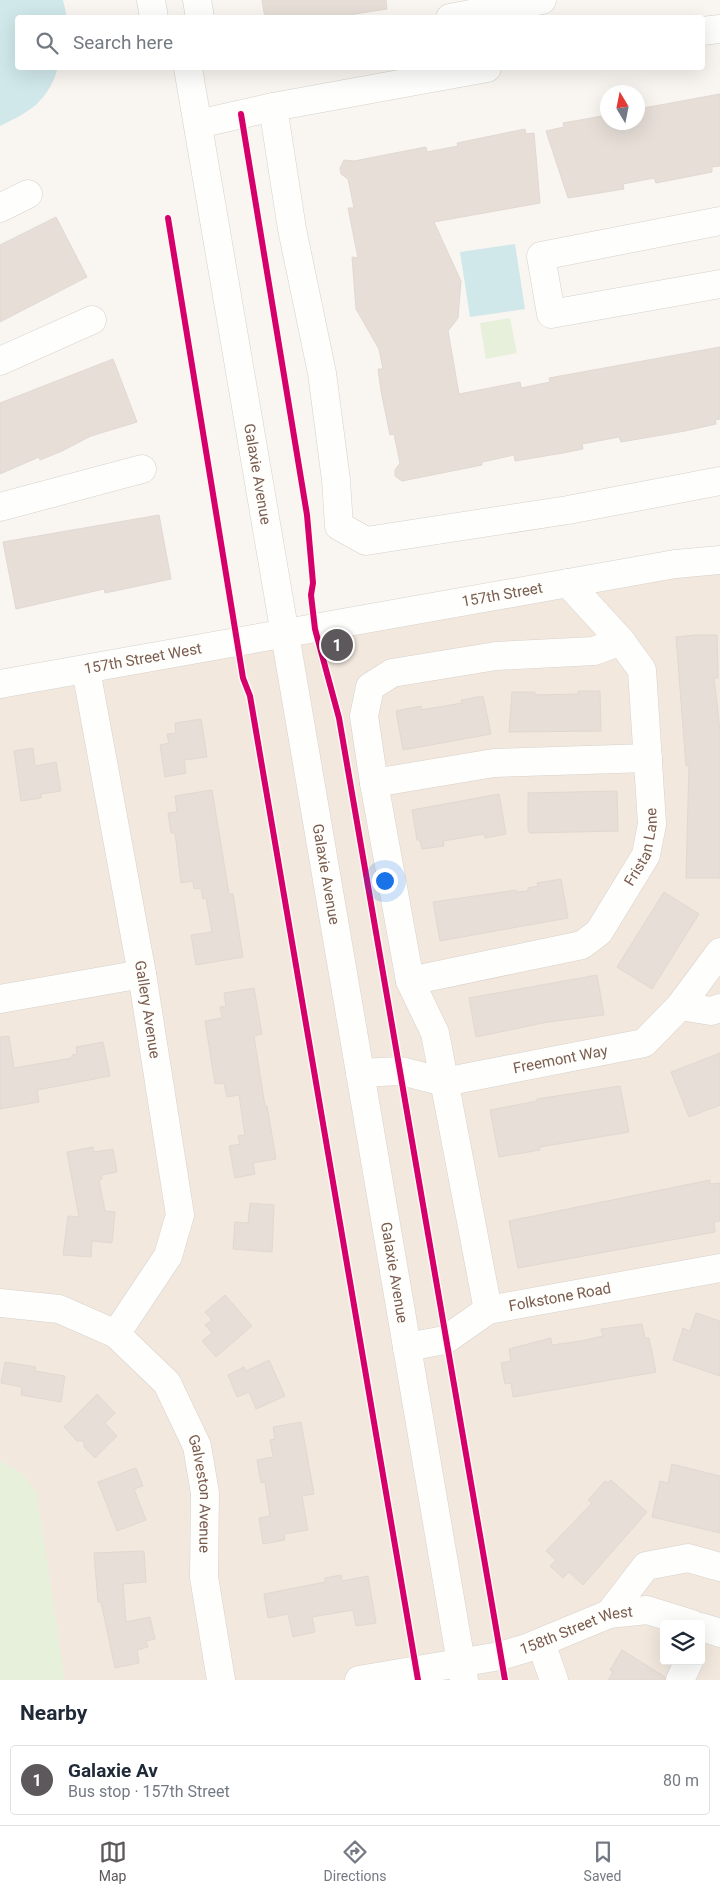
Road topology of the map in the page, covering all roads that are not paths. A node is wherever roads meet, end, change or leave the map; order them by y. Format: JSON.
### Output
{"nodes":[{"id":1,"x":150,"y":0,"type":"edge"},
{"id":2,"x":197,"y":0,"type":"edge"},
{"id":3,"x":542,"y":0,"type":"edge"},
{"id":4,"x":153,"y":15,"type":"edge"},
{"id":5,"x":200,"y":15,"type":"edge"},
{"id":6,"x":465,"y":15,"type":"edge"},
{"id":7,"x":720,"y":29,"type":"edge"},
{"id":8,"x":705,"y":31,"type":"edge"},
{"id":9,"x":188,"y":70,"type":"edge"},
{"id":10,"x":476,"y":70,"type":"edge"},
{"id":11,"x":273,"y":107,"type":"junction"},
{"id":12,"x":198,"y":124,"type":"junction"},
{"id":13,"x":28,"y":194,"type":"dead end"},
{"id":14,"x":0,"y":208,"type":"edge"},
{"id":15,"x":720,"y":221,"type":"edge"},
{"id":16,"x":720,"y":284,"type":"edge"},
{"id":17,"x":92,"y":320,"type":"dead end"},
{"id":18,"x":0,"y":361,"type":"edge"},
{"id":19,"x":142,"y":469,"type":"dead end"},
{"id":20,"x":720,"y":481,"type":"edge"},
{"id":21,"x":0,"y":507,"type":"edge"},
{"id":22,"x":720,"y":560,"type":"edge"},
{"id":23,"x":568,"y":583,"type":"junction"},
{"id":24,"x":284,"y":634,"type":"junction"},
{"id":25,"x":621,"y":641,"type":"junction"},
{"id":26,"x":86,"y":670,"type":"junction"},
{"id":27,"x":0,"y":684,"type":"edge"},
{"id":28,"x":648,"y":758,"type":"junction"},
{"id":29,"x":374,"y":784,"type":"junction"},
{"id":30,"x":720,"y":952,"type":"edge"},
{"id":31,"x":142,"y":974,"type":"junction"},
{"id":32,"x":410,"y":982,"type":"junction"},
{"id":33,"x":0,"y":998,"type":"edge"},
{"id":34,"x":680,"y":1006,"type":"junction"},
{"id":35,"x":720,"y":1008,"type":"edge"},
{"id":36,"x":360,"y":1073,"type":"junction"},
{"id":37,"x":444,"y":1082,"type":"junction"},
{"id":38,"x":720,"y":1268,"type":"edge"},
{"id":39,"x":0,"y":1303,"type":"edge"},
{"id":40,"x":488,"y":1310,"type":"junction"},
{"id":41,"x":116,"y":1334,"type":"junction"},
{"id":42,"x":407,"y":1347,"type":"junction"},
{"id":43,"x":720,"y":1567,"type":"edge"},
{"id":44,"x":609,"y":1614,"type":"junction"},
{"id":45,"x":676,"y":1620,"type":"edge"},
{"id":46,"x":541,"y":1643,"type":"junction"},
{"id":47,"x":687,"y":1665,"type":"edge"},
{"id":48,"x":462,"y":1672,"type":"edge"},
{"id":49,"x":221,"y":1680,"type":"edge"},
{"id":50,"x":359,"y":1680,"type":"edge"},
{"id":51,"x":554,"y":1680,"type":"edge"},
{"id":52,"x":680,"y":1680,"type":"edge"}],
"edges":[{"from":1,"to":4,"type":"street"},
{"from":2,"to":5,"type":"street"},
{"from":3,"to":6,"type":"street"},
{"from":7,"to":8,"type":"street"},
{"from":9,"to":12,"type":"street","name":"Galaxie Avenue"},
{"from":10,"to":11,"type":"street"},
{"from":11,"to":12,"type":"street"},
{"from":11,"to":20,"type":"street"},
{"from":12,"to":24,"type":"street","name":"Galaxie Avenue"},
{"from":13,"to":14,"type":"street"},
{"from":15,"to":16,"type":"street"},
{"from":17,"to":18,"type":"street"},
{"from":19,"to":21,"type":"street"},
{"from":22,"to":23,"type":"street","name":"157th Street"},
{"from":23,"to":24,"type":"street","name":"157th Street"},
{"from":23,"to":25,"type":"street","name":"Fristan Lane"},
{"from":24,"to":26,"type":"street","name":"157th Street West"},
{"from":24,"to":36,"type":"street","name":"Galaxie Avenue"},
{"from":25,"to":28,"type":"street","name":"Fristan Lane"},
{"from":25,"to":29,"type":"street"},
{"from":26,"to":27,"type":"street","name":"157th Street West"},
{"from":26,"to":31,"type":"street","name":"Gallery Avenue"},
{"from":28,"to":29,"type":"street"},
{"from":28,"to":32,"type":"street","name":"Fristan Lane"},
{"from":29,"to":32,"type":"street"},
{"from":30,"to":34,"type":"street","name":"Freemont Way"},
{"from":31,"to":33,"type":"street"},
{"from":31,"to":41,"type":"street","name":"Gallery Avenue"},
{"from":32,"to":37,"type":"street"},
{"from":34,"to":35,"type":"street"},
{"from":34,"to":37,"type":"street","name":"Freemont Way"},
{"from":36,"to":37,"type":"street","name":"Freemont Way"},
{"from":36,"to":42,"type":"street","name":"Galaxie Avenue"},
{"from":37,"to":40,"type":"street"},
{"from":38,"to":40,"type":"street","name":"Folkstone Road"},
{"from":39,"to":41,"type":"street"},
{"from":40,"to":42,"type":"street","name":"Folkstone Road"},
{"from":41,"to":49,"type":"street","name":"Galveston Avenue"},
{"from":42,"to":48,"type":"street","name":"Galaxie Avenue"},
{"from":43,"to":44,"type":"street"},
{"from":44,"to":45,"type":"street","name":"158th Street West"},
{"from":44,"to":46,"type":"street","name":"158th Street West"},
{"from":46,"to":48,"type":"street","name":"158th Street West"},
{"from":46,"to":51,"type":"street"},
{"from":47,"to":52,"type":"street"},
{"from":48,"to":50,"type":"street","name":"158th Street West"}]}
